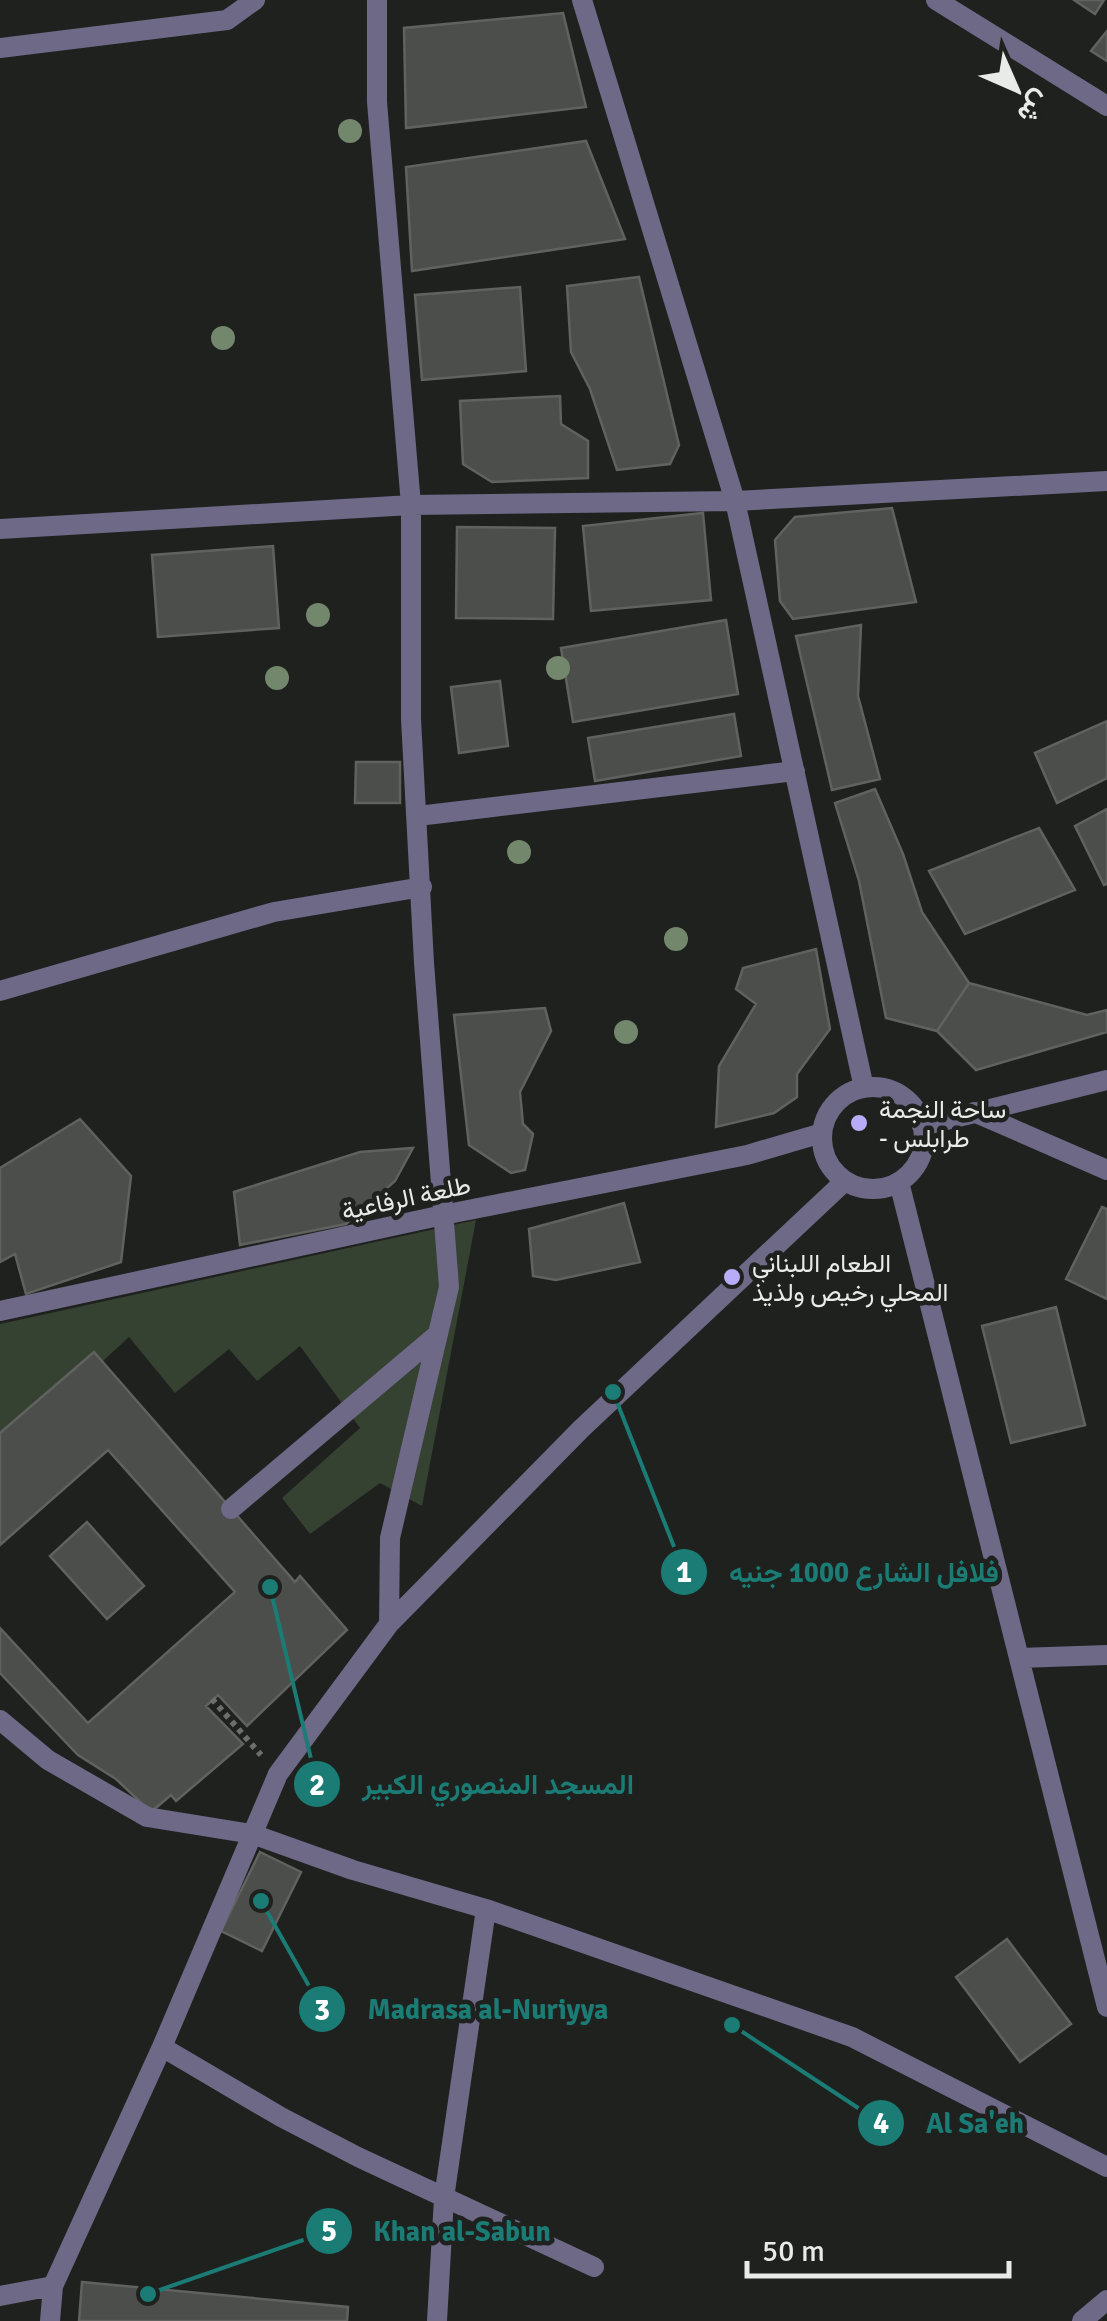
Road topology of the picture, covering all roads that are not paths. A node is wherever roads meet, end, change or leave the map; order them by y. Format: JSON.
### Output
{"nodes":[{"id":1,"x":255,"y":0,"type":"edge"},
{"id":2,"x":377,"y":0,"type":"edge"},
{"id":3,"x":582,"y":0,"type":"edge"},
{"id":4,"x":936,"y":0,"type":"edge"},
{"id":5,"x":0,"y":48,"type":"edge"},
{"id":6,"x":1107,"y":106,"type":"edge"},
{"id":7,"x":1107,"y":481,"type":"edge"},
{"id":8,"x":735,"y":502,"type":"junction"},
{"id":9,"x":411,"y":505,"type":"junction"},
{"id":10,"x":0,"y":529,"type":"edge"},
{"id":11,"x":795,"y":771,"type":"junction"},
{"id":12,"x":418,"y":816,"type":"junction"},
{"id":13,"x":422,"y":887,"type":"junction"},
{"id":14,"x":0,"y":991,"type":"edge"},
{"id":15,"x":1107,"y":1080,"type":"edge"},
{"id":16,"x":864,"y":1088,"type":"junction"},
{"id":17,"x":974,"y":1112,"type":"junction"},
{"id":18,"x":922,"y":1126,"type":"junction"},
{"id":19,"x":822,"y":1133,"type":"junction"},
{"id":20,"x":1107,"y":1170,"type":"edge"},
{"id":21,"x":845,"y":1182,"type":"junction"},
{"id":22,"x":899,"y":1182,"type":"junction"},
{"id":23,"x":444,"y":1215,"type":"junction"},
{"id":24,"x":0,"y":1311,"type":"edge"},
{"id":25,"x":437,"y":1335,"type":"junction"},
{"id":26,"x":232,"y":1509,"type":"dead end"},
{"id":27,"x":388,"y":1624,"type":"junction"},
{"id":28,"x":1107,"y":1655,"type":"edge"},
{"id":29,"x":1019,"y":1658,"type":"junction"},
{"id":30,"x":0,"y":1720,"type":"edge"},
{"id":31,"x":252,"y":1834,"type":"junction"},
{"id":32,"x":486,"y":1909,"type":"junction"},
{"id":33,"x":1107,"y":2008,"type":"edge"},
{"id":34,"x":162,"y":2046,"type":"junction"},
{"id":35,"x":1107,"y":2167,"type":"edge"},
{"id":36,"x":444,"y":2198,"type":"junction"},
{"id":37,"x":594,"y":2267,"type":"dead end"},
{"id":38,"x":53,"y":2286,"type":"junction"},
{"id":39,"x":0,"y":2296,"type":"edge"},
{"id":40,"x":1107,"y":2300,"type":"edge"},
{"id":41,"x":50,"y":2321,"type":"edge"},
{"id":42,"x":437,"y":2321,"type":"edge"},
{"id":43,"x":1082,"y":2321,"type":"edge"}],
"edges":[{"from":1,"to":5,"type":"street"},
{"from":2,"to":9,"type":"street"},
{"from":3,"to":8,"type":"street"},
{"from":4,"to":6,"type":"street"},
{"from":7,"to":8,"type":"street"},
{"from":8,"to":9,"type":"street"},
{"from":8,"to":11,"type":"street"},
{"from":9,"to":10,"type":"street"},
{"from":9,"to":12,"type":"street"},
{"from":11,"to":12,"type":"street"},
{"from":11,"to":16,"type":"street"},
{"from":12,"to":13,"type":"street"},
{"from":13,"to":14,"type":"street"},
{"from":13,"to":23,"type":"street"},
{"from":15,"to":17,"type":"street"},
{"from":16,"to":18,"type":"street"},
{"from":16,"to":19,"type":"street"},
{"from":17,"to":18,"type":"street"},
{"from":17,"to":20,"type":"street"},
{"from":18,"to":22,"type":"street"},
{"from":19,"to":21,"type":"street"},
{"from":19,"to":23,"type":"street","name":"طلعة الرفاعية"},
{"from":21,"to":22,"type":"street"},
{"from":21,"to":27,"type":"street"},
{"from":22,"to":29,"type":"street"},
{"from":23,"to":24,"type":"street","name":"طلعة الرفاعية"},
{"from":23,"to":25,"type":"street"},
{"from":25,"to":26,"type":"street"},
{"from":25,"to":27,"type":"street"},
{"from":27,"to":31,"type":"street"},
{"from":28,"to":29,"type":"street"},
{"from":29,"to":33,"type":"street"},
{"from":30,"to":31,"type":"street"},
{"from":31,"to":32,"type":"street"},
{"from":31,"to":34,"type":"street"},
{"from":32,"to":35,"type":"street"},
{"from":32,"to":36,"type":"street"},
{"from":34,"to":36,"type":"street"},
{"from":34,"to":38,"type":"street"},
{"from":36,"to":37,"type":"street"},
{"from":36,"to":42,"type":"street"},
{"from":38,"to":39,"type":"street"},
{"from":38,"to":41,"type":"street"},
{"from":40,"to":43,"type":"street"}]}
